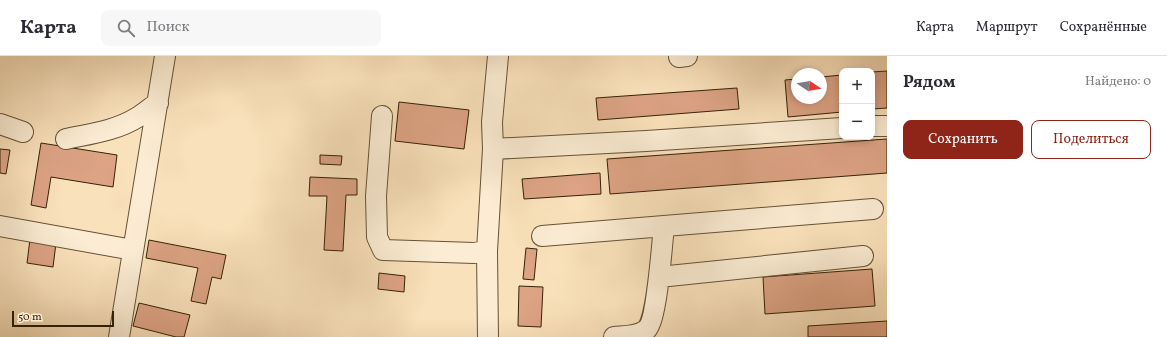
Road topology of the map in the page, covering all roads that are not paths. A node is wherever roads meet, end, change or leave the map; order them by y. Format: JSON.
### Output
{"nodes":[{"id":1,"x":165,"y":56,"type":"edge"},
{"id":2,"x":498,"y":56,"type":"edge"},
{"id":3,"x":158,"y":103,"type":"junction"},
{"id":4,"x":382,"y":116,"type":"dead end"},
{"id":5,"x":0,"y":124,"type":"edge"},
{"id":6,"x":875,"y":126,"type":"edge"},
{"id":7,"x":887,"y":126,"type":"edge"},
{"id":8,"x":839,"y":128,"type":"edge"},
{"id":9,"x":23,"y":132,"type":"dead end"},
{"id":10,"x":66,"y":139,"type":"dead end"},
{"id":11,"x":493,"y":148,"type":"junction"},
{"id":12,"x":873,"y":209,"type":"dead end"},
{"id":13,"x":0,"y":226,"type":"edge"},
{"id":14,"x":664,"y":226,"type":"junction"},
{"id":15,"x":542,"y":236,"type":"dead end"},
{"id":16,"x":134,"y":250,"type":"junction"},
{"id":17,"x":487,"y":251,"type":"junction"},
{"id":18,"x":863,"y":256,"type":"dead end"},
{"id":19,"x":659,"y":277,"type":"junction"},
{"id":20,"x":125,"y":336,"type":"edge"},
{"id":21,"x":488,"y":337,"type":"edge"},
{"id":22,"x":614,"y":337,"type":"edge"}],
"edges":[{"from":1,"to":3,"type":"street"},
{"from":2,"to":11,"type":"street"},
{"from":3,"to":10,"type":"street"},
{"from":3,"to":16,"type":"street"},
{"from":4,"to":17,"type":"street"},
{"from":5,"to":9,"type":"street"},
{"from":6,"to":7,"type":"street"},
{"from":8,"to":11,"type":"street"},
{"from":11,"to":17,"type":"street"},
{"from":12,"to":14,"type":"street"},
{"from":13,"to":16,"type":"street"},
{"from":14,"to":15,"type":"street"},
{"from":14,"to":19,"type":"street"},
{"from":16,"to":20,"type":"street"},
{"from":17,"to":21,"type":"street"},
{"from":18,"to":19,"type":"street"},
{"from":19,"to":22,"type":"street"}]}
